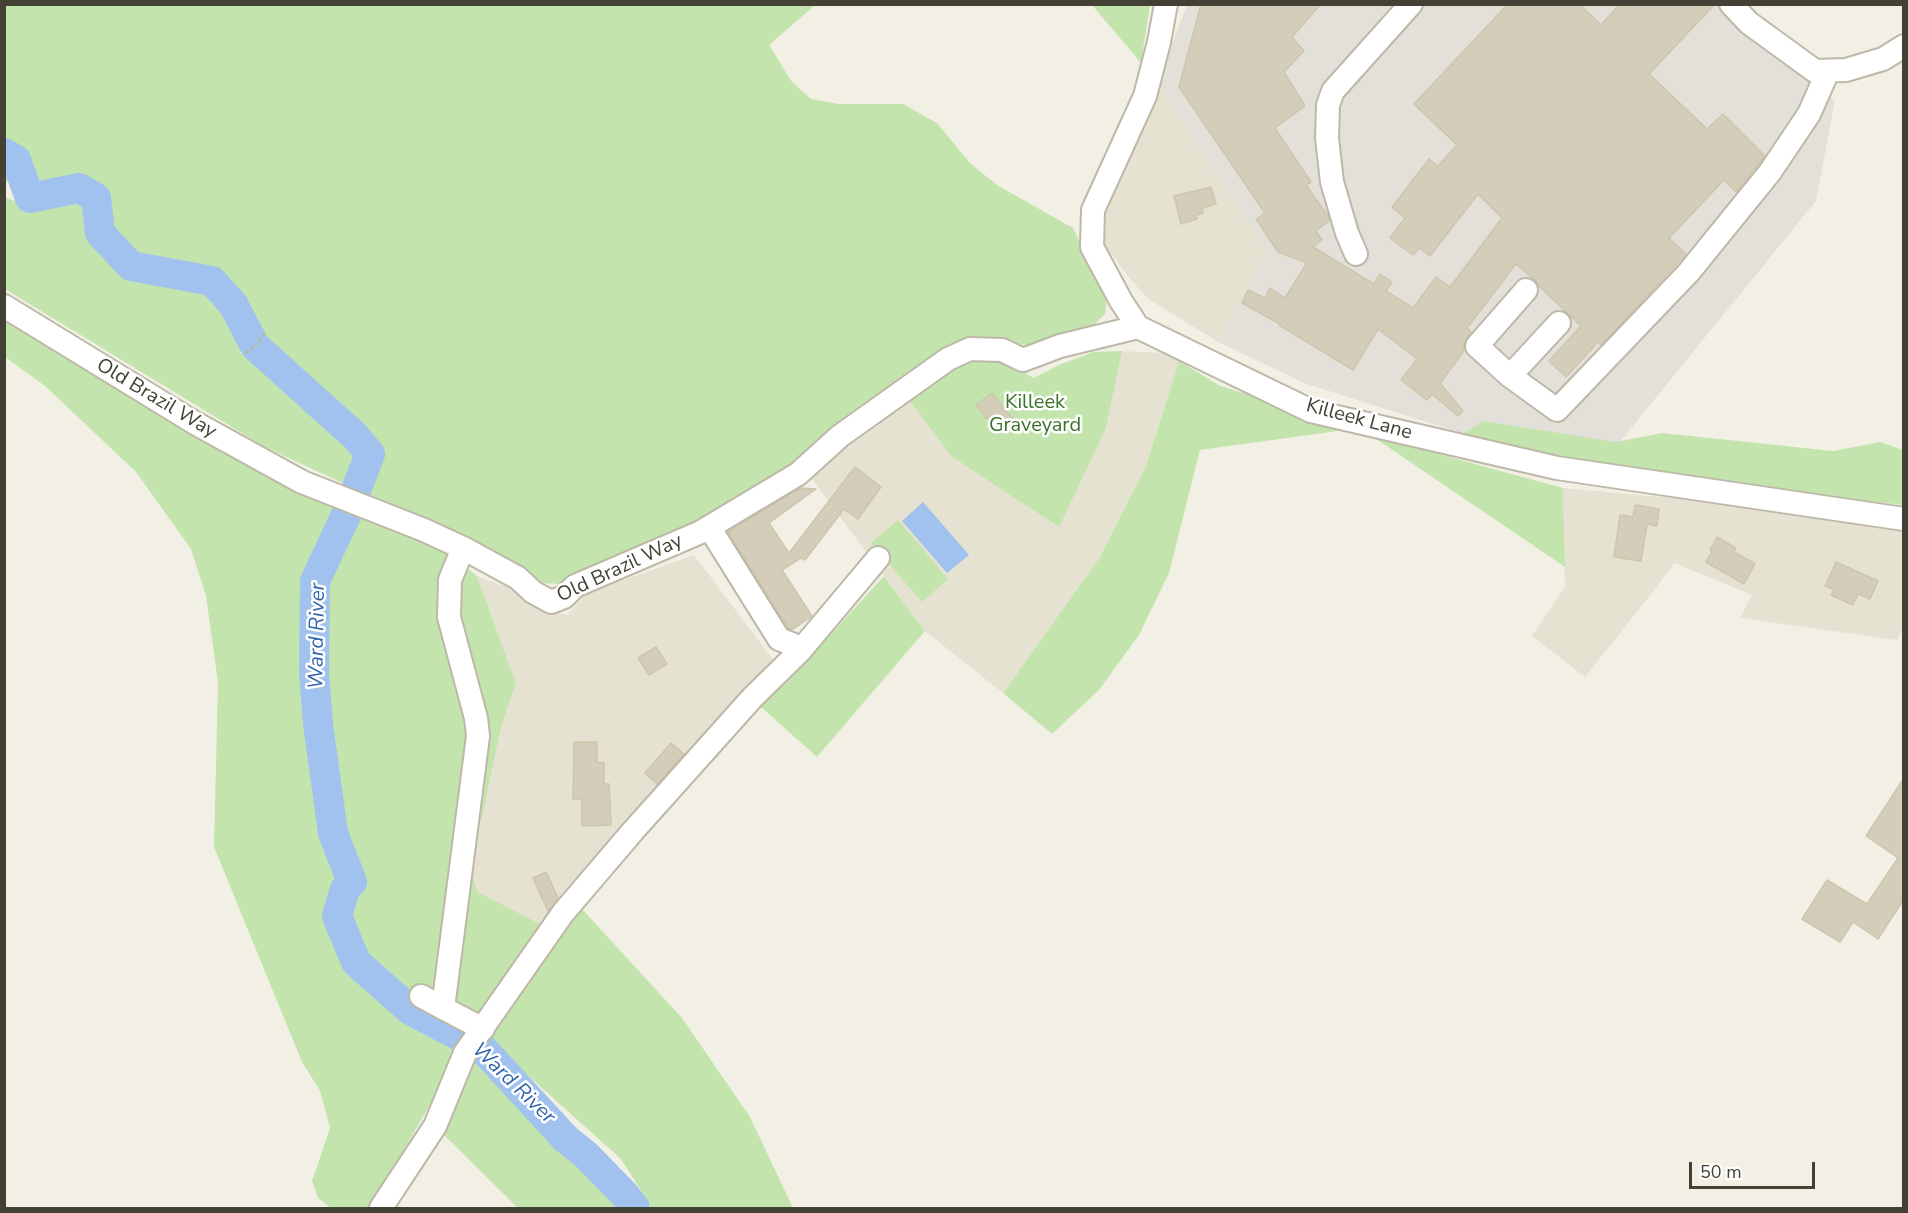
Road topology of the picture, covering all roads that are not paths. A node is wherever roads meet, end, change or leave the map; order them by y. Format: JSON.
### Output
{"nodes":[{"id":1,"x":1166,"y":4,"type":"edge"},
{"id":2,"x":1412,"y":4,"type":"edge"},
{"id":3,"x":1731,"y":4,"type":"edge"},
{"id":4,"x":1904,"y":46,"type":"edge"},
{"id":5,"x":1828,"y":71,"type":"junction"},
{"id":6,"x":1356,"y":254,"type":"dead end"},
{"id":7,"x":1526,"y":290,"type":"dead end"},
{"id":8,"x":4,"y":306,"type":"edge"},
{"id":9,"x":1559,"y":323,"type":"dead end"},
{"id":10,"x":1138,"y":327,"type":"junction"},
{"id":11,"x":1510,"y":376,"type":"junction"},
{"id":12,"x":1904,"y":519,"type":"edge"},
{"id":13,"x":709,"y":527,"type":"junction"},
{"id":14,"x":463,"y":548,"type":"junction"},
{"id":15,"x":878,"y":558,"type":"dead end"},
{"id":16,"x":800,"y":651,"type":"junction"},
{"id":17,"x":421,"y":996,"type":"dead end"},
{"id":18,"x":442,"y":1008,"type":"junction"},
{"id":19,"x":475,"y":1040,"type":"junction"},
{"id":20,"x":381,"y":1209,"type":"edge"}],
"edges":[{"from":1,"to":10,"type":"street"},
{"from":2,"to":6,"type":"street"},
{"from":3,"to":5,"type":"street"},
{"from":4,"to":5,"type":"street"},
{"from":5,"to":11,"type":"street"},
{"from":7,"to":11,"type":"street"},
{"from":8,"to":14,"type":"street","name":"Old Brazil Way"},
{"from":9,"to":11,"type":"street"},
{"from":10,"to":12,"type":"street","name":"Killeek Lane"},
{"from":10,"to":13,"type":"street","name":"Old Brazil Way"},
{"from":13,"to":14,"type":"street","name":"Old Brazil Way"},
{"from":13,"to":16,"type":"street"},
{"from":14,"to":18,"type":"street"},
{"from":15,"to":16,"type":"street"},
{"from":16,"to":19,"type":"street"},
{"from":17,"to":18,"type":"street"},
{"from":18,"to":19,"type":"street"},
{"from":19,"to":20,"type":"street"}]}
